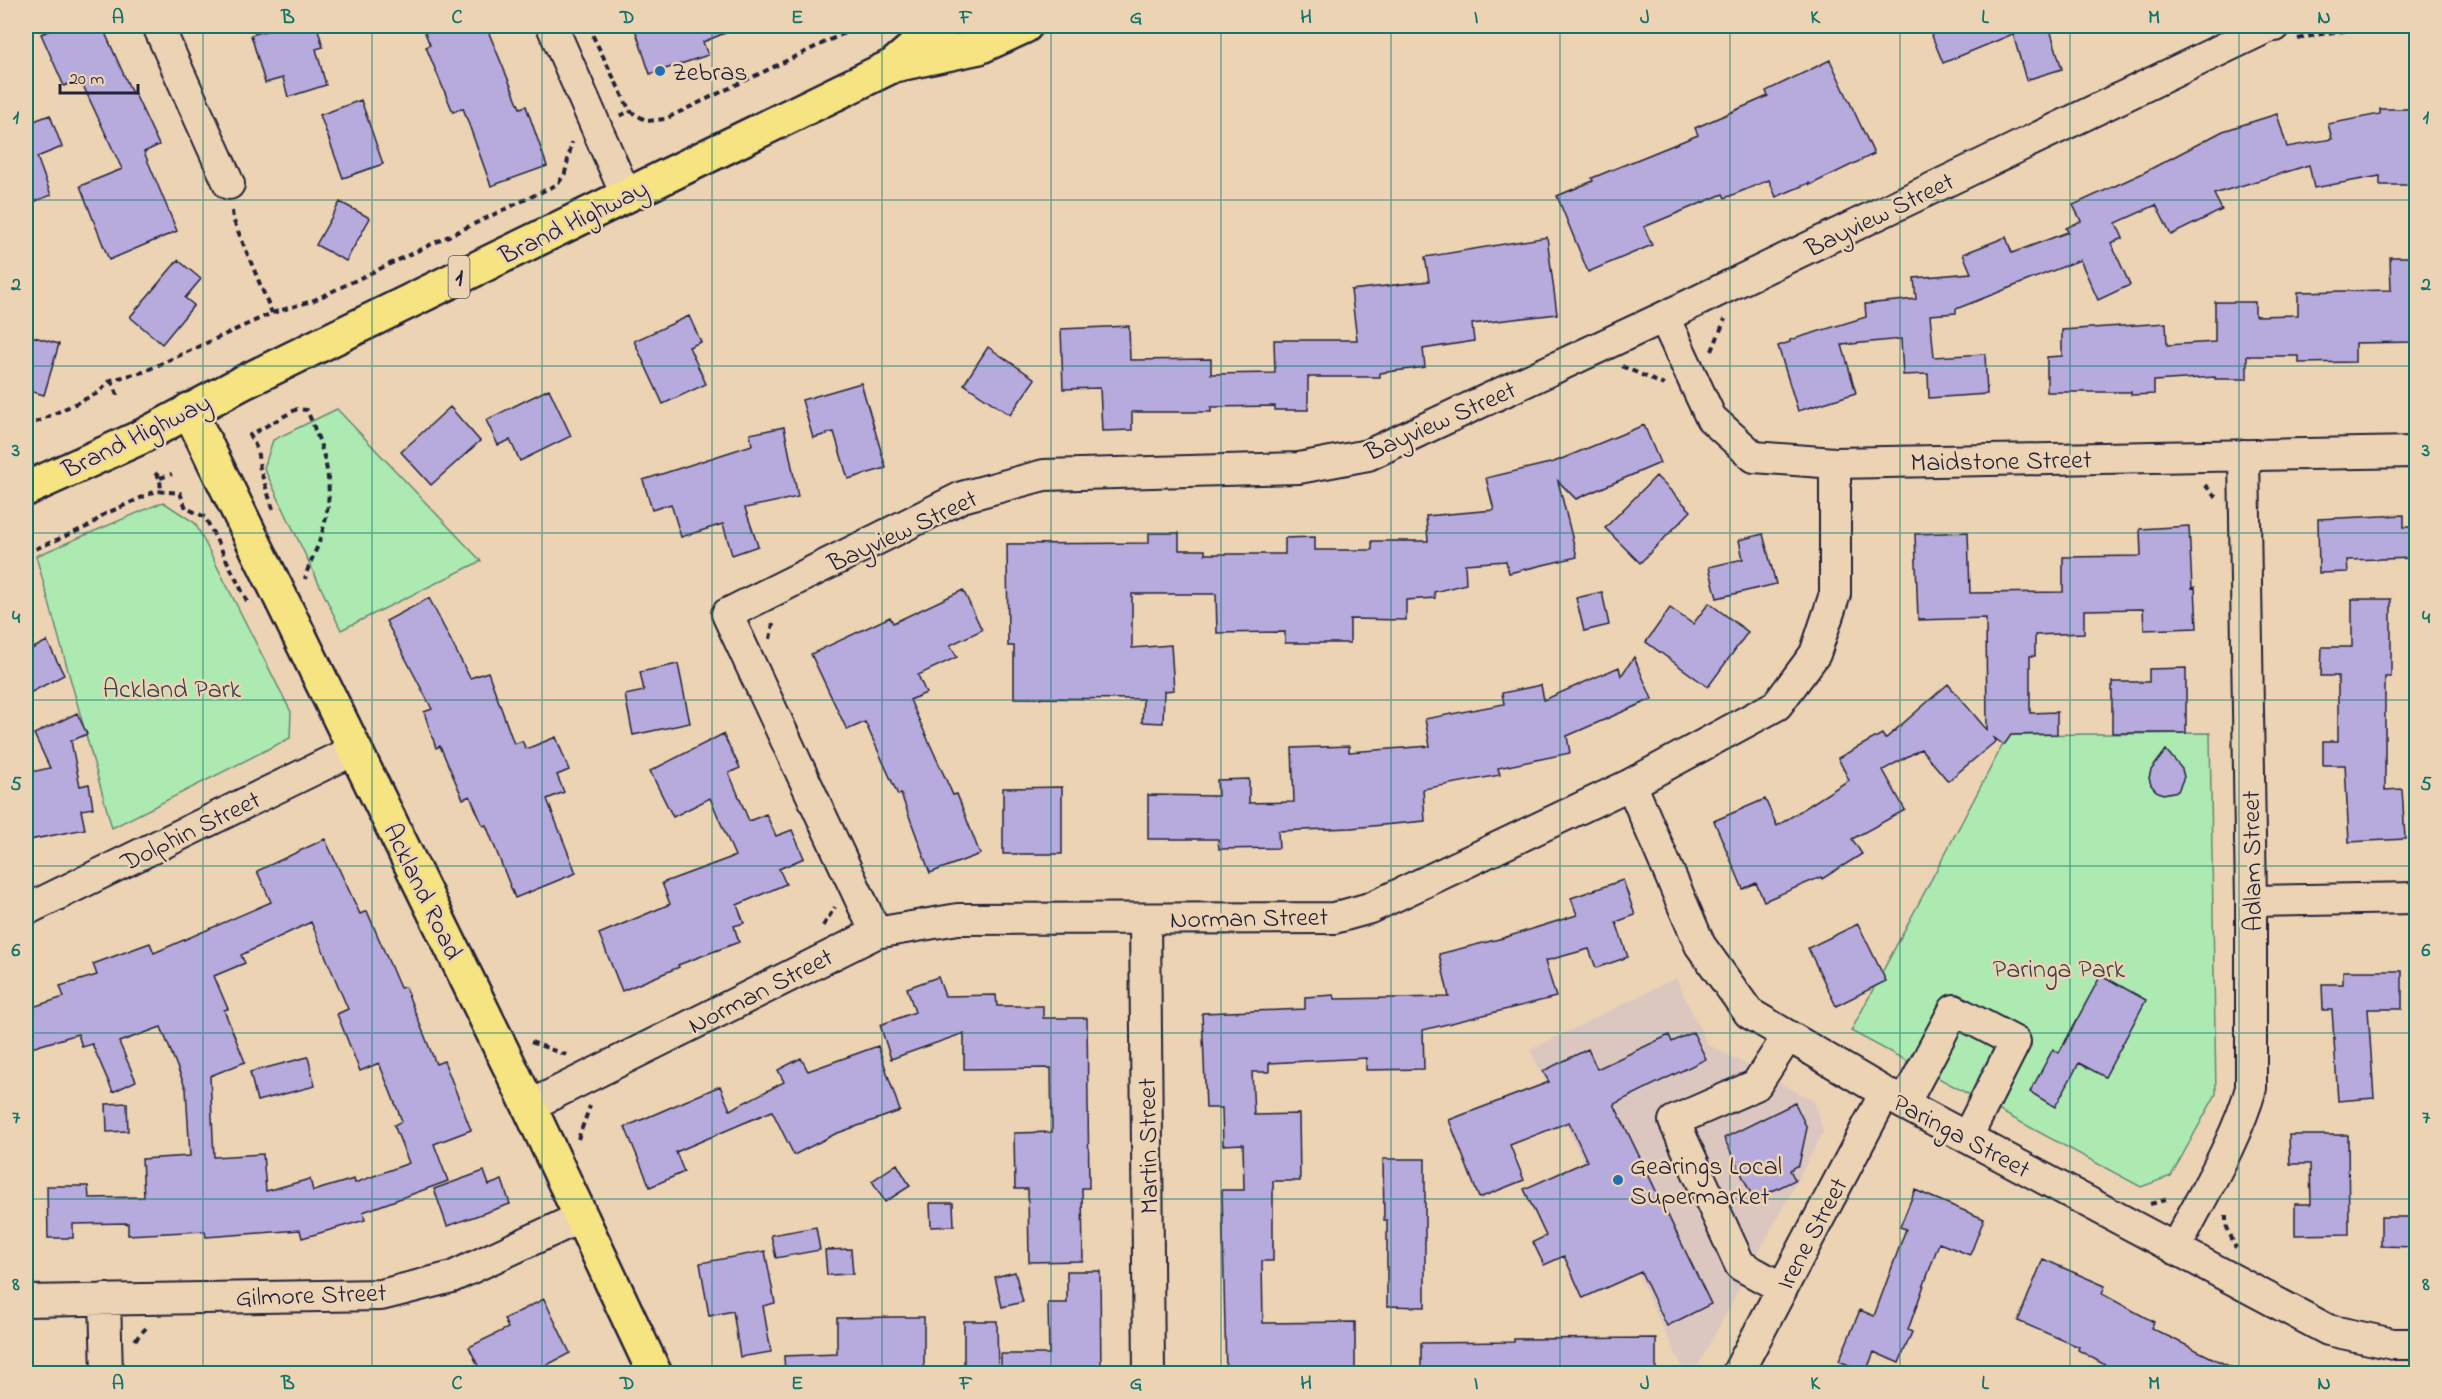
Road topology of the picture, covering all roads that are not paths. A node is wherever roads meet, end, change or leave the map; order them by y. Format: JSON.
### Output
{"nodes":[{"id":1,"x":158,"y":26,"type":"edge"},
{"id":2,"x":552,"y":26,"type":"edge"},
{"id":3,"x":939,"y":26,"type":"edge"},
{"id":4,"x":1025,"y":26,"type":"edge"},
{"id":5,"x":2274,"y":26,"type":"edge"},
{"id":6,"x":894,"y":65,"type":"junction"},
{"id":7,"x":229,"y":184,"type":"dead end"},
{"id":8,"x":626,"y":195,"type":"junction"},
{"id":9,"x":1664,"y":317,"type":"junction"},
{"id":10,"x":189,"y":410,"type":"junction"},
{"id":11,"x":2416,"y":452,"type":"edge"},
{"id":12,"x":2244,"y":455,"type":"junction"},
{"id":13,"x":1835,"y":463,"type":"junction"},
{"id":14,"x":26,"y":489,"type":"edge"},
{"id":15,"x":354,"y":750,"type":"junction"},
{"id":16,"x":1631,"y":784,"type":"junction"},
{"id":17,"x":2416,"y":898,"type":"edge"},
{"id":18,"x":2251,"y":901,"type":"junction"},
{"id":19,"x":26,"y":910,"type":"edge"},
{"id":20,"x":1145,"y":919,"type":"junction"},
{"id":21,"x":876,"y":933,"type":"junction"},
{"id":22,"x":1788,"y":1036,"type":"junction"},
{"id":23,"x":1894,"y":1098,"type":"junction"},
{"id":24,"x":529,"y":1106,"type":"junction"},
{"id":25,"x":1967,"y":1137,"type":"junction"},
{"id":26,"x":580,"y":1217,"type":"junction"},
{"id":27,"x":2175,"y":1249,"type":"junction"},
{"id":28,"x":1782,"y":1288,"type":"junction"},
{"id":29,"x":105,"y":1299,"type":"junction"},
{"id":30,"x":26,"y":1300,"type":"edge"},
{"id":31,"x":2416,"y":1344,"type":"edge"},
{"id":32,"x":106,"y":1374,"type":"edge"},
{"id":33,"x":655,"y":1374,"type":"edge"},
{"id":34,"x":1149,"y":1374,"type":"edge"},
{"id":35,"x":1737,"y":1374,"type":"edge"}],
"edges":[{"from":1,"to":7,"type":"street"},
{"from":2,"to":8,"type":"street"},
{"from":3,"to":6,"type":"main road","name":"Brand Highway","number":"1"},
{"from":4,"to":6,"type":"main road","name":"Brand Highway","number":"1"},
{"from":5,"to":9,"type":"street","name":"Bayview Street"},
{"from":6,"to":8,"type":"main road","name":"Brand Highway","number":"1"},
{"from":8,"to":10,"type":"main road","name":"Brand Highway","number":"1"},
{"from":9,"to":13,"type":"street","name":"Maidstone Street"},
{"from":9,"to":21,"type":"street","name":"Bayview Street"},
{"from":10,"to":14,"type":"main road","name":"Brand Highway","number":"1"},
{"from":10,"to":15,"type":"main road","name":"Ackland Road"},
{"from":11,"to":12,"type":"street","name":"Maidstone Street"},
{"from":12,"to":13,"type":"street","name":"Maidstone Street"},
{"from":12,"to":18,"type":"street","name":"Adlam Street"},
{"from":13,"to":16,"type":"street","name":"Norman Street"},
{"from":15,"to":19,"type":"street","name":"Dolphin Street"},
{"from":15,"to":24,"type":"main road","name":"Ackland Road"},
{"from":16,"to":20,"type":"street","name":"Norman Street"},
{"from":16,"to":22,"type":"street","name":"Paringa Street"},
{"from":17,"to":18,"type":"street"},
{"from":18,"to":27,"type":"street","name":"Adlam Street"},
{"from":20,"to":21,"type":"street","name":"Norman Street"},
{"from":20,"to":34,"type":"street","name":"Martin Street"},
{"from":21,"to":24,"type":"street","name":"Norman Street"},
{"from":22,"to":23,"type":"street","name":"Paringa Street"},
{"from":22,"to":28,"type":"street"},
{"from":23,"to":25,"type":"street","name":"Paringa Street"},
{"from":23,"to":25,"type":"street","name":"Irene Street"},
{"from":23,"to":28,"type":"street","name":"Irene Street"},
{"from":24,"to":26,"type":"main road","name":"Ackland Road"},
{"from":25,"to":27,"type":"street","name":"Paringa Street"},
{"from":26,"to":29,"type":"street","name":"Gilmore Street"},
{"from":26,"to":33,"type":"main road","name":"Ackland Road"},
{"from":27,"to":31,"type":"street","name":"Paringa Street"},
{"from":28,"to":35,"type":"street","name":"Irene Street"},
{"from":29,"to":30,"type":"street","name":"Gilmore Street"},
{"from":29,"to":32,"type":"street"}]}
